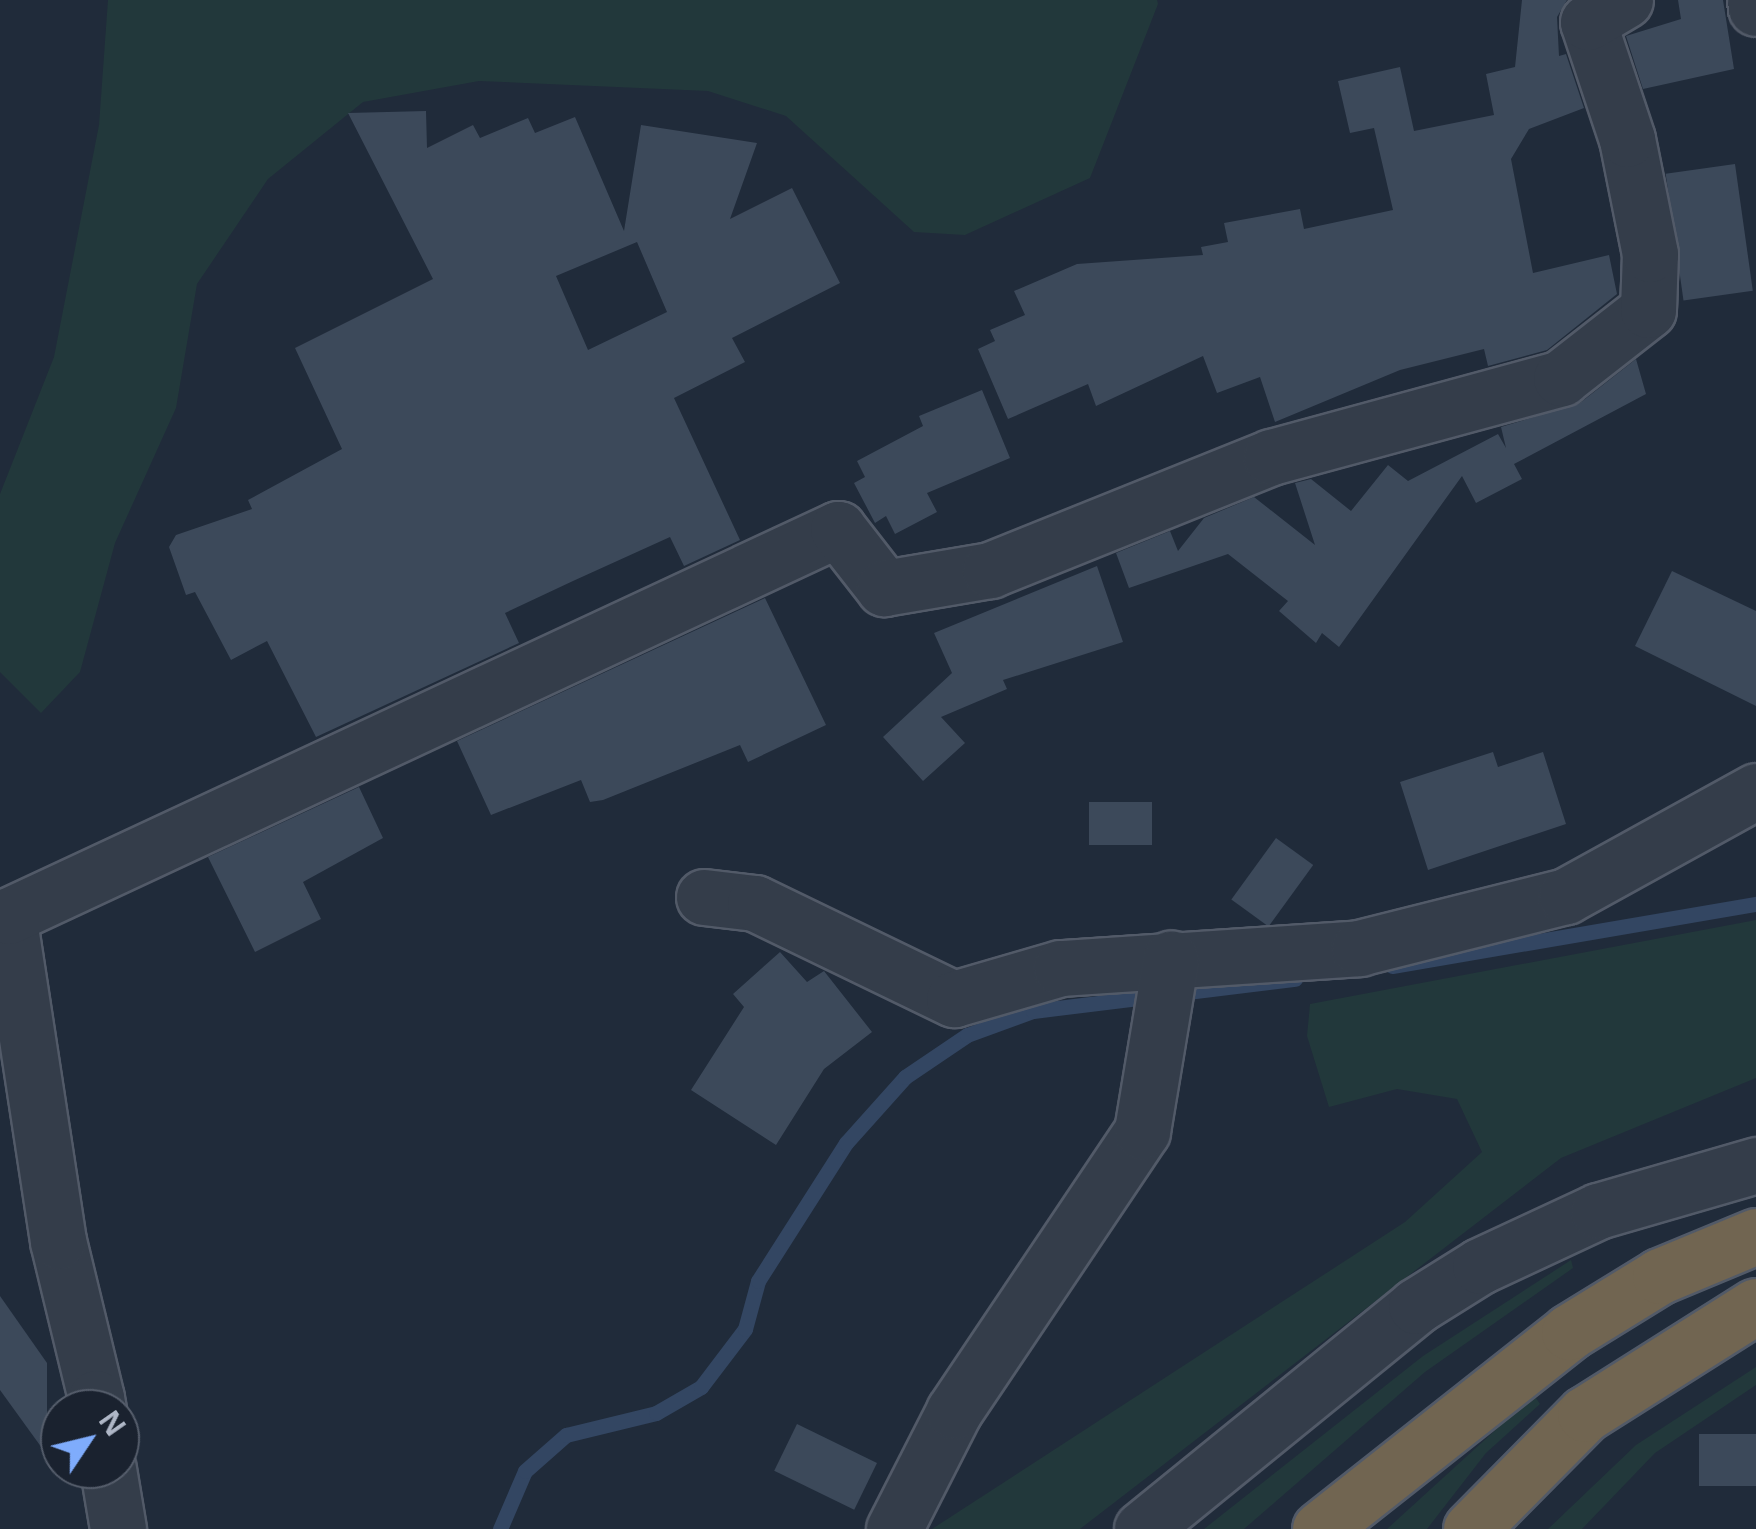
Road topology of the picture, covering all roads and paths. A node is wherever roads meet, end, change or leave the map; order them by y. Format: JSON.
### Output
{"nodes":[{"id":1,"x":1625,"y":0,"type":"edge"},
{"id":2,"x":1756,"y":0,"type":"edge"},
{"id":3,"x":1756,"y":8,"type":"edge"},
{"id":4,"x":1756,"y":791,"type":"edge"},
{"id":5,"x":704,"y":897,"type":"dead end"},
{"id":6,"x":1171,"y":958,"type":"junction"},
{"id":7,"x":1756,"y":1165,"type":"edge"},
{"id":8,"x":1756,"y":1236,"type":"edge"},
{"id":9,"x":1756,"y":1306,"type":"edge"},
{"id":10,"x":93,"y":1389,"type":"edge"},
{"id":11,"x":111,"y":1489,"type":"edge"},
{"id":12,"x":118,"y":1529,"type":"edge"},
{"id":13,"x":894,"y":1529,"type":"edge"},
{"id":14,"x":1142,"y":1529,"type":"edge"},
{"id":15,"x":1320,"y":1529,"type":"edge"},
{"id":16,"x":1470,"y":1529,"type":"edge"}],
"edges":[{"from":1,"to":10,"type":"street"},
{"from":2,"to":3,"type":"street"},
{"from":4,"to":6,"type":"street"},
{"from":5,"to":6,"type":"street"},
{"from":6,"to":13,"type":"street"},
{"from":7,"to":14,"type":"street"},
{"from":8,"to":15,"type":"highway"},
{"from":9,"to":16,"type":"highway"},
{"from":11,"to":12,"type":"street"}]}
